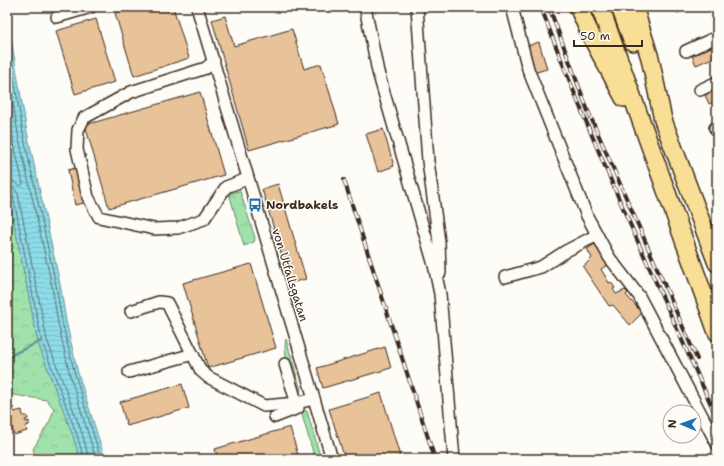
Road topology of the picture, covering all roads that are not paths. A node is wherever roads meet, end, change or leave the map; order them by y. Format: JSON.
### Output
{"nodes":[{"id":1,"x":91,"y":7,"type":"edge"},
{"id":2,"x":197,"y":7,"type":"edge"},
{"id":3,"x":365,"y":7,"type":"edge"},
{"id":4,"x":417,"y":7,"type":"edge"},
{"id":5,"x":512,"y":7,"type":"edge"},
{"id":6,"x":578,"y":7,"type":"edge"},
{"id":7,"x":600,"y":7,"type":"edge"},
{"id":8,"x":620,"y":7,"type":"edge"},
{"id":9,"x":634,"y":7,"type":"edge"},
{"id":10,"x":57,"y":18,"type":"dead end"},
{"id":11,"x":717,"y":37,"type":"edge"},
{"id":12,"x":686,"y":51,"type":"dead end"},
{"id":13,"x":214,"y":61,"type":"junction"},
{"id":14,"x":717,"y":82,"type":"edge"},
{"id":15,"x":700,"y":90,"type":"dead end"},
{"id":16,"x":663,"y":120,"type":"junction"},
{"id":17,"x":653,"y":154,"type":"junction"},
{"id":18,"x":247,"y":179,"type":"junction"},
{"id":19,"x":597,"y":234,"type":"junction"},
{"id":20,"x":713,"y":250,"type":"edge"},
{"id":21,"x":717,"y":263,"type":"edge"},
{"id":22,"x":504,"y":277,"type":"dead end"},
{"id":23,"x":440,"y":294,"type":"junction"},
{"id":24,"x":131,"y":311,"type":"dead end"},
{"id":25,"x":713,"y":318,"type":"edge"},
{"id":26,"x":717,"y":332,"type":"edge"},
{"id":27,"x":193,"y":354,"type":"junction"},
{"id":28,"x":285,"y":364,"type":"dead end"},
{"id":29,"x":129,"y":372,"type":"dead end"},
{"id":30,"x":314,"y":399,"type":"junction"},
{"id":31,"x":297,"y":403,"type":"junction"},
{"id":32,"x":275,"y":417,"type":"dead end"},
{"id":33,"x":717,"y":444,"type":"edge"},
{"id":34,"x":332,"y":459,"type":"edge"},
{"id":35,"x":454,"y":459,"type":"edge"}],
"edges":[{"from":1,"to":10,"type":"street"},
{"from":2,"to":13,"type":"street","name":"von Utfallsgatan"},
{"from":3,"to":23,"type":"street"},
{"from":4,"to":23,"type":"street"},
{"from":5,"to":19,"type":"street"},
{"from":6,"to":17,"type":"highway"},
{"from":7,"to":17,"type":"highway"},
{"from":8,"to":16,"type":"highway"},
{"from":9,"to":16,"type":"highway"},
{"from":11,"to":12,"type":"street"},
{"from":13,"to":18,"type":"street","name":"von Utfallsgatan"},
{"from":13,"to":18,"type":"street"},
{"from":14,"to":15,"type":"street"},
{"from":16,"to":20,"type":"highway"},
{"from":17,"to":25,"type":"highway"},
{"from":18,"to":30,"type":"street","name":"von Utfallsgatan"},
{"from":19,"to":22,"type":"street"},
{"from":19,"to":33,"type":"street"},
{"from":20,"to":21,"type":"highway"},
{"from":23,"to":35,"type":"street"},
{"from":24,"to":27,"type":"street"},
{"from":25,"to":26,"type":"highway"},
{"from":27,"to":29,"type":"street"},
{"from":27,"to":31,"type":"street"},
{"from":28,"to":31,"type":"street"},
{"from":30,"to":31,"type":"street"},
{"from":30,"to":34,"type":"street","name":"von Utfallsgatan"},
{"from":31,"to":32,"type":"street"}]}
